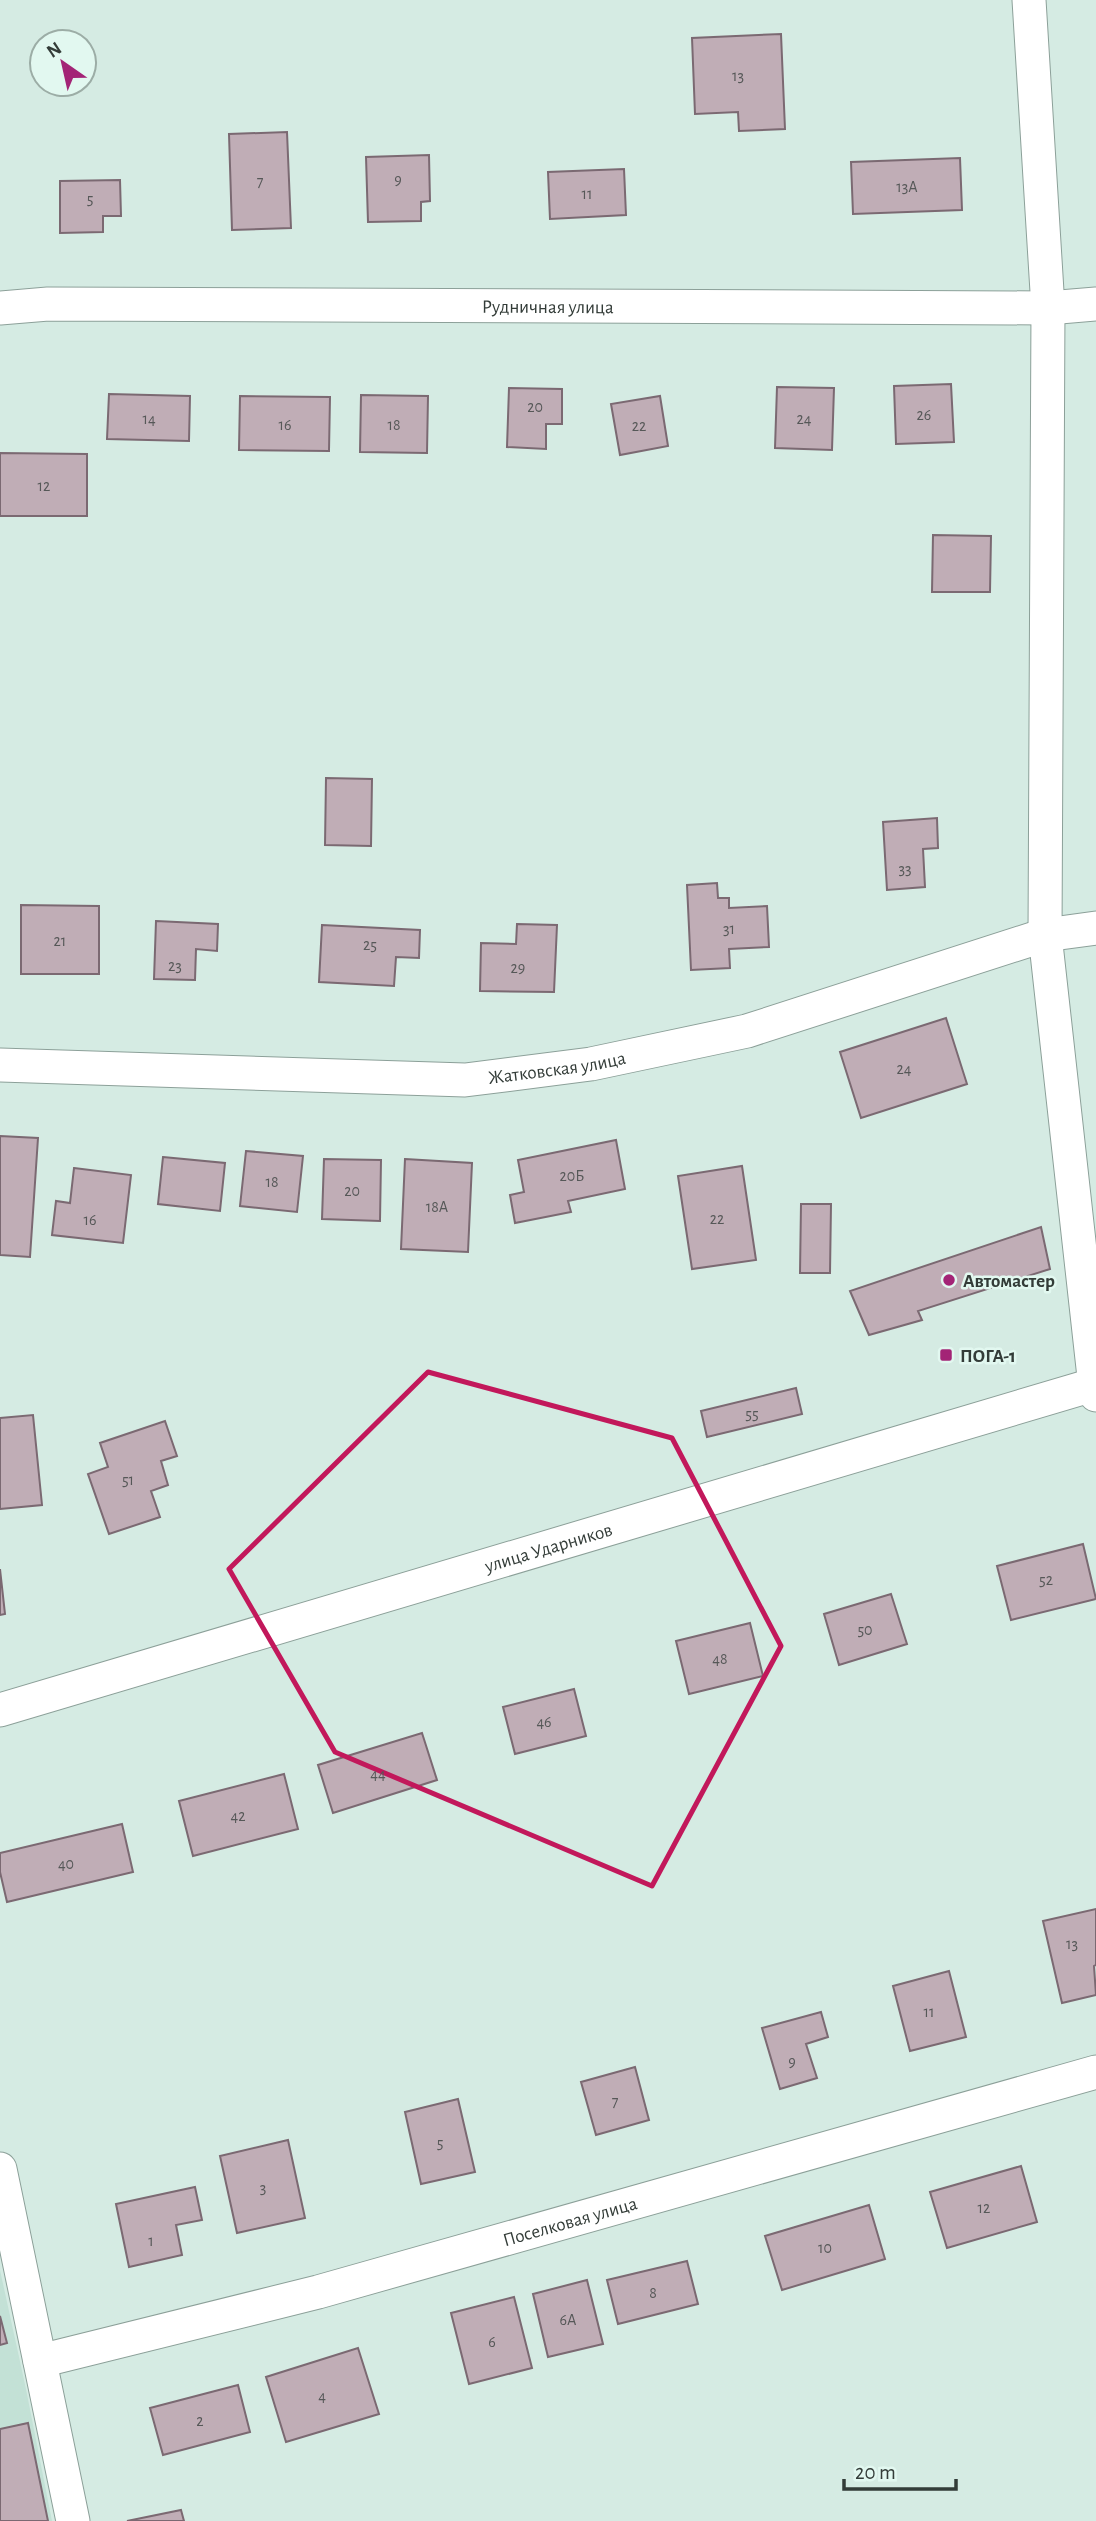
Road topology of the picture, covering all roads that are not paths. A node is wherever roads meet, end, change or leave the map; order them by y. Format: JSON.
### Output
{"nodes":[{"id":1,"x":1029,"y":0,"type":"edge"},
{"id":2,"x":1096,"y":304,"type":"edge"},
{"id":3,"x":0,"y":308,"type":"edge"},
{"id":4,"x":1048,"y":308,"type":"junction"},
{"id":5,"x":1096,"y":928,"type":"edge"},
{"id":6,"x":1045,"y":935,"type":"junction"},
{"id":7,"x":0,"y":1065,"type":"edge"},
{"id":8,"x":1095,"y":1388,"type":"edge"},
{"id":9,"x":0,"y":1710,"type":"edge"},
{"id":10,"x":1096,"y":2071,"type":"edge"},
{"id":11,"x":0,"y":2169,"type":"edge"},
{"id":12,"x":40,"y":2361,"type":"junction"},
{"id":13,"x":73,"y":2521,"type":"edge"}],
"edges":[{"from":1,"to":4,"type":"street"},
{"from":2,"to":4,"type":"street","name":"Рудничная улица"},
{"from":3,"to":4,"type":"street","name":"Рудничная улица"},
{"from":4,"to":6,"type":"street"},
{"from":5,"to":6,"type":"street","name":"Жатковская улица"},
{"from":6,"to":7,"type":"street","name":"Жатковская улица"},
{"from":6,"to":8,"type":"street"},
{"from":8,"to":9,"type":"street","name":"улица Ударников"},
{"from":10,"to":12,"type":"street","name":"Поселковая улица"},
{"from":11,"to":12,"type":"street"},
{"from":12,"to":13,"type":"street"}]}
